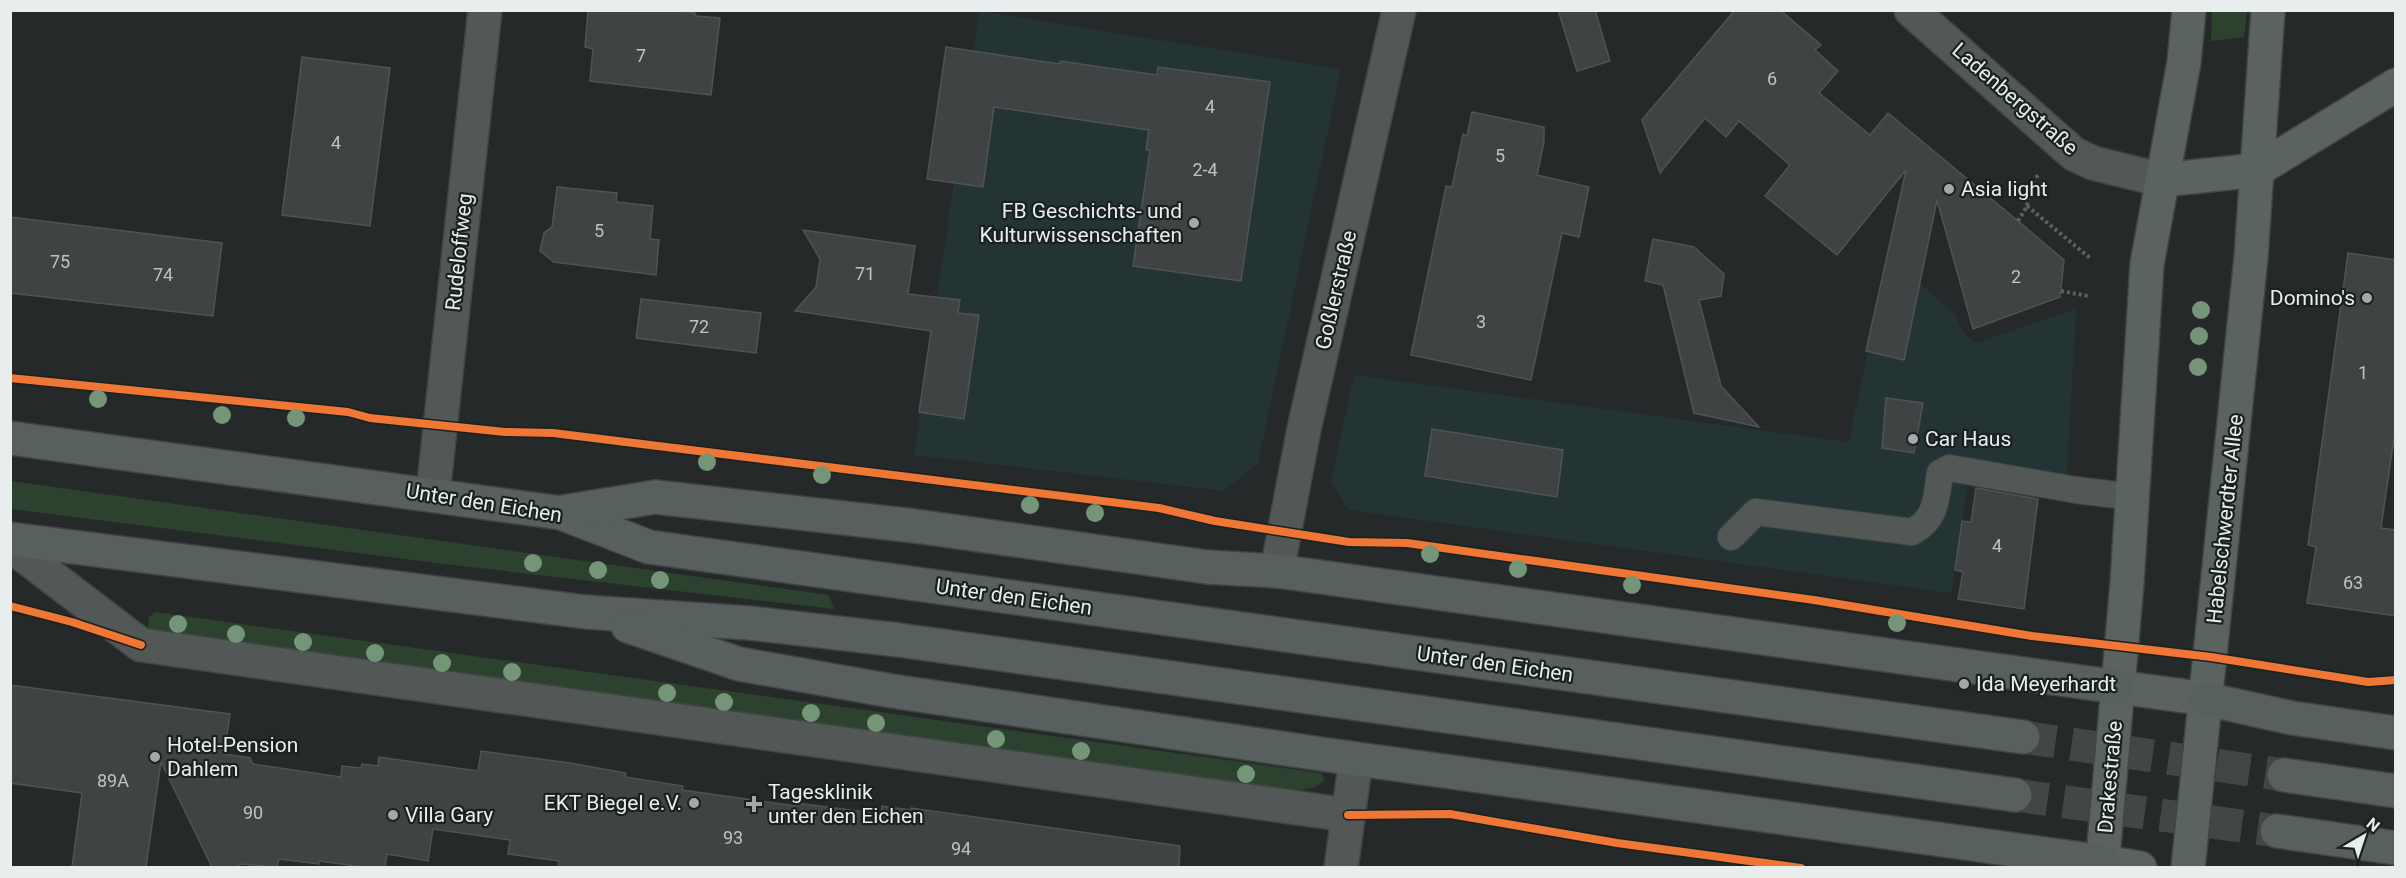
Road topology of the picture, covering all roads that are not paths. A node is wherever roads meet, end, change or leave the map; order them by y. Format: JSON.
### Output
{"nodes":[{"id":1,"x":485,"y":10,"type":"edge"},
{"id":2,"x":1400,"y":10,"type":"edge"},
{"id":3,"x":1911,"y":10,"type":"edge"},
{"id":4,"x":2189,"y":10,"type":"edge"},
{"id":5,"x":2268,"y":10,"type":"edge"},
{"id":6,"x":2396,"y":86,"type":"edge"},
{"id":7,"x":2257,"y":170,"type":"junction"},
{"id":8,"x":2162,"y":180,"type":"junction"},
{"id":9,"x":10,"y":438,"type":"edge"},
{"id":10,"x":433,"y":494,"type":"junction"},
{"id":11,"x":2133,"y":497,"type":"junction"},
{"id":12,"x":561,"y":513,"type":"junction"},
{"id":13,"x":1731,"y":537,"type":"dead end"},
{"id":14,"x":10,"y":539,"type":"edge"},
{"id":15,"x":10,"y":545,"type":"edge"},
{"id":16,"x":1277,"y":571,"type":"junction"},
{"id":17,"x":586,"y":612,"type":"junction"},
{"id":18,"x":2118,"y":687,"type":"junction"},
{"id":19,"x":2206,"y":699,"type":"junction"},
{"id":20,"x":2396,"y":733,"type":"edge"},
{"id":21,"x":2023,"y":737,"type":"tunnel mouth"},
{"id":22,"x":1356,"y":759,"type":"junction"},
{"id":23,"x":2284,"y":775,"type":"tunnel mouth"},
{"id":24,"x":2396,"y":790,"type":"edge"},
{"id":25,"x":2015,"y":795,"type":"tunnel mouth"},
{"id":26,"x":1348,"y":815,"type":"junction"},
{"id":27,"x":2277,"y":831,"type":"tunnel mouth"},
{"id":28,"x":2396,"y":848,"type":"edge"},
{"id":29,"x":2102,"y":865,"type":"edge"},
{"id":30,"x":1341,"y":867,"type":"edge"},
{"id":31,"x":2140,"y":867,"type":"edge"},
{"id":32,"x":2188,"y":867,"type":"edge"}],
"edges":[{"from":1,"to":10,"type":"street","name":"Rudeloffweg"},
{"from":2,"to":16,"type":"street","name":"Goßlerstraße"},
{"from":3,"to":8,"type":"street","name":"Ladenbergstraße"},
{"from":4,"to":8,"type":"main road"},
{"from":5,"to":7,"type":"main road","name":"Habelschwerdter Allee"},
{"from":6,"to":7,"type":"main road"},
{"from":7,"to":8,"type":"main road"},
{"from":7,"to":19,"type":"main road","name":"Habelschwerdter Allee"},
{"from":8,"to":11,"type":"main road"},
{"from":9,"to":10,"type":"main road","name":"Unter den Eichen"},
{"from":10,"to":12,"type":"main road","name":"Unter den Eichen"},
{"from":11,"to":13,"type":"lane"},
{"from":11,"to":18,"type":"main road"},
{"from":12,"to":16,"type":"main road"},
{"from":12,"to":21,"type":"main road","name":"Unter den Eichen"},
{"from":14,"to":17,"type":"main road"},
{"from":15,"to":26,"type":"street"},
{"from":16,"to":18,"type":"main road"},
{"from":17,"to":22,"type":"main road"},
{"from":17,"to":25,"type":"main road"},
{"from":18,"to":19,"type":"main road"},
{"from":18,"to":29,"type":"main road","name":"Drakestraße"},
{"from":19,"to":20,"type":"main road"},
{"from":19,"to":32,"type":"main road","name":"Habelschwerdter Allee"},
{"from":22,"to":26,"type":"street"},
{"from":22,"to":29,"type":"main road"},
{"from":23,"to":24,"type":"main road"},
{"from":26,"to":30,"type":"street"},
{"from":27,"to":28,"type":"main road"},
{"from":29,"to":31,"type":"main road"}]}
